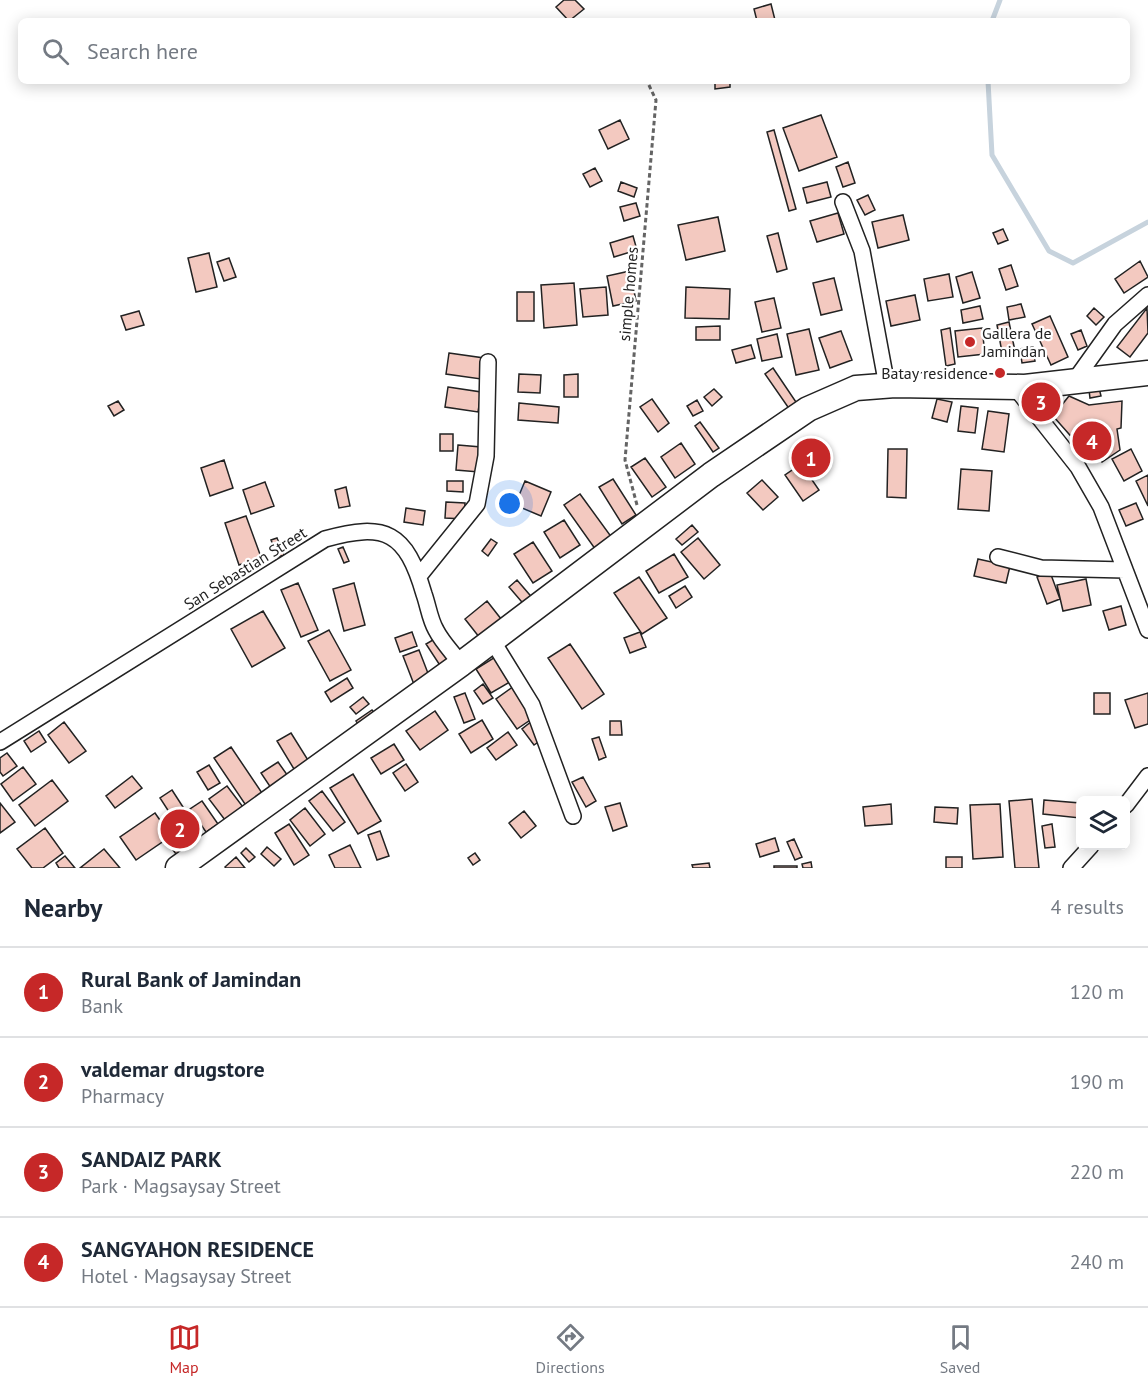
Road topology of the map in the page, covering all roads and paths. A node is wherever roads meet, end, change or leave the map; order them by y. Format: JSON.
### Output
{"nodes":[{"id":1,"x":648,"y":84,"type":"edge"},
{"id":2,"x":843,"y":202,"type":"dead end"},
{"id":3,"x":1148,"y":295,"type":"edge"},
{"id":4,"x":488,"y":362,"type":"dead end"},
{"id":5,"x":1148,"y":373,"type":"edge"},
{"id":6,"x":1075,"y":380,"type":"junction"},
{"id":7,"x":887,"y":386,"type":"junction"},
{"id":8,"x":1015,"y":387,"type":"junction"},
{"id":9,"x":638,"y":510,"type":"dead end"},
{"id":10,"x":998,"y":557,"type":"dead end"},
{"id":11,"x":1125,"y":570,"type":"junction"},
{"id":12,"x":419,"y":576,"type":"junction"},
{"id":13,"x":1148,"y":630,"type":"edge"},
{"id":14,"x":492,"y":640,"type":"junction"},
{"id":15,"x":461,"y":664,"type":"junction"},
{"id":16,"x":0,"y":742,"type":"edge"},
{"id":17,"x":1148,"y":776,"type":"edge"},
{"id":18,"x":1130,"y":799,"type":"edge"},
{"id":19,"x":573,"y":816,"type":"dead end"},
{"id":20,"x":1087,"y":850,"type":"edge"},
{"id":21,"x":178,"y":868,"type":"edge"},
{"id":22,"x":1071,"y":868,"type":"edge"}],
"edges":[{"from":1,"to":9,"type":"path","name":"simple homes"},
{"from":2,"to":7,"type":"street"},
{"from":3,"to":6,"type":"street"},
{"from":4,"to":12,"type":"street"},
{"from":5,"to":6,"type":"main road"},
{"from":6,"to":8,"type":"main road"},
{"from":7,"to":8,"type":"main road"},
{"from":7,"to":14,"type":"main road"},
{"from":8,"to":11,"type":"street"},
{"from":10,"to":11,"type":"street"},
{"from":11,"to":13,"type":"street"},
{"from":12,"to":15,"type":"street","name":"San Sebastian Street"},
{"from":12,"to":16,"type":"street","name":"San Sebastian Street"},
{"from":14,"to":15,"type":"main road"},
{"from":14,"to":19,"type":"street"},
{"from":15,"to":21,"type":"main road"},
{"from":17,"to":18,"type":"street"},
{"from":20,"to":22,"type":"street"}]}
